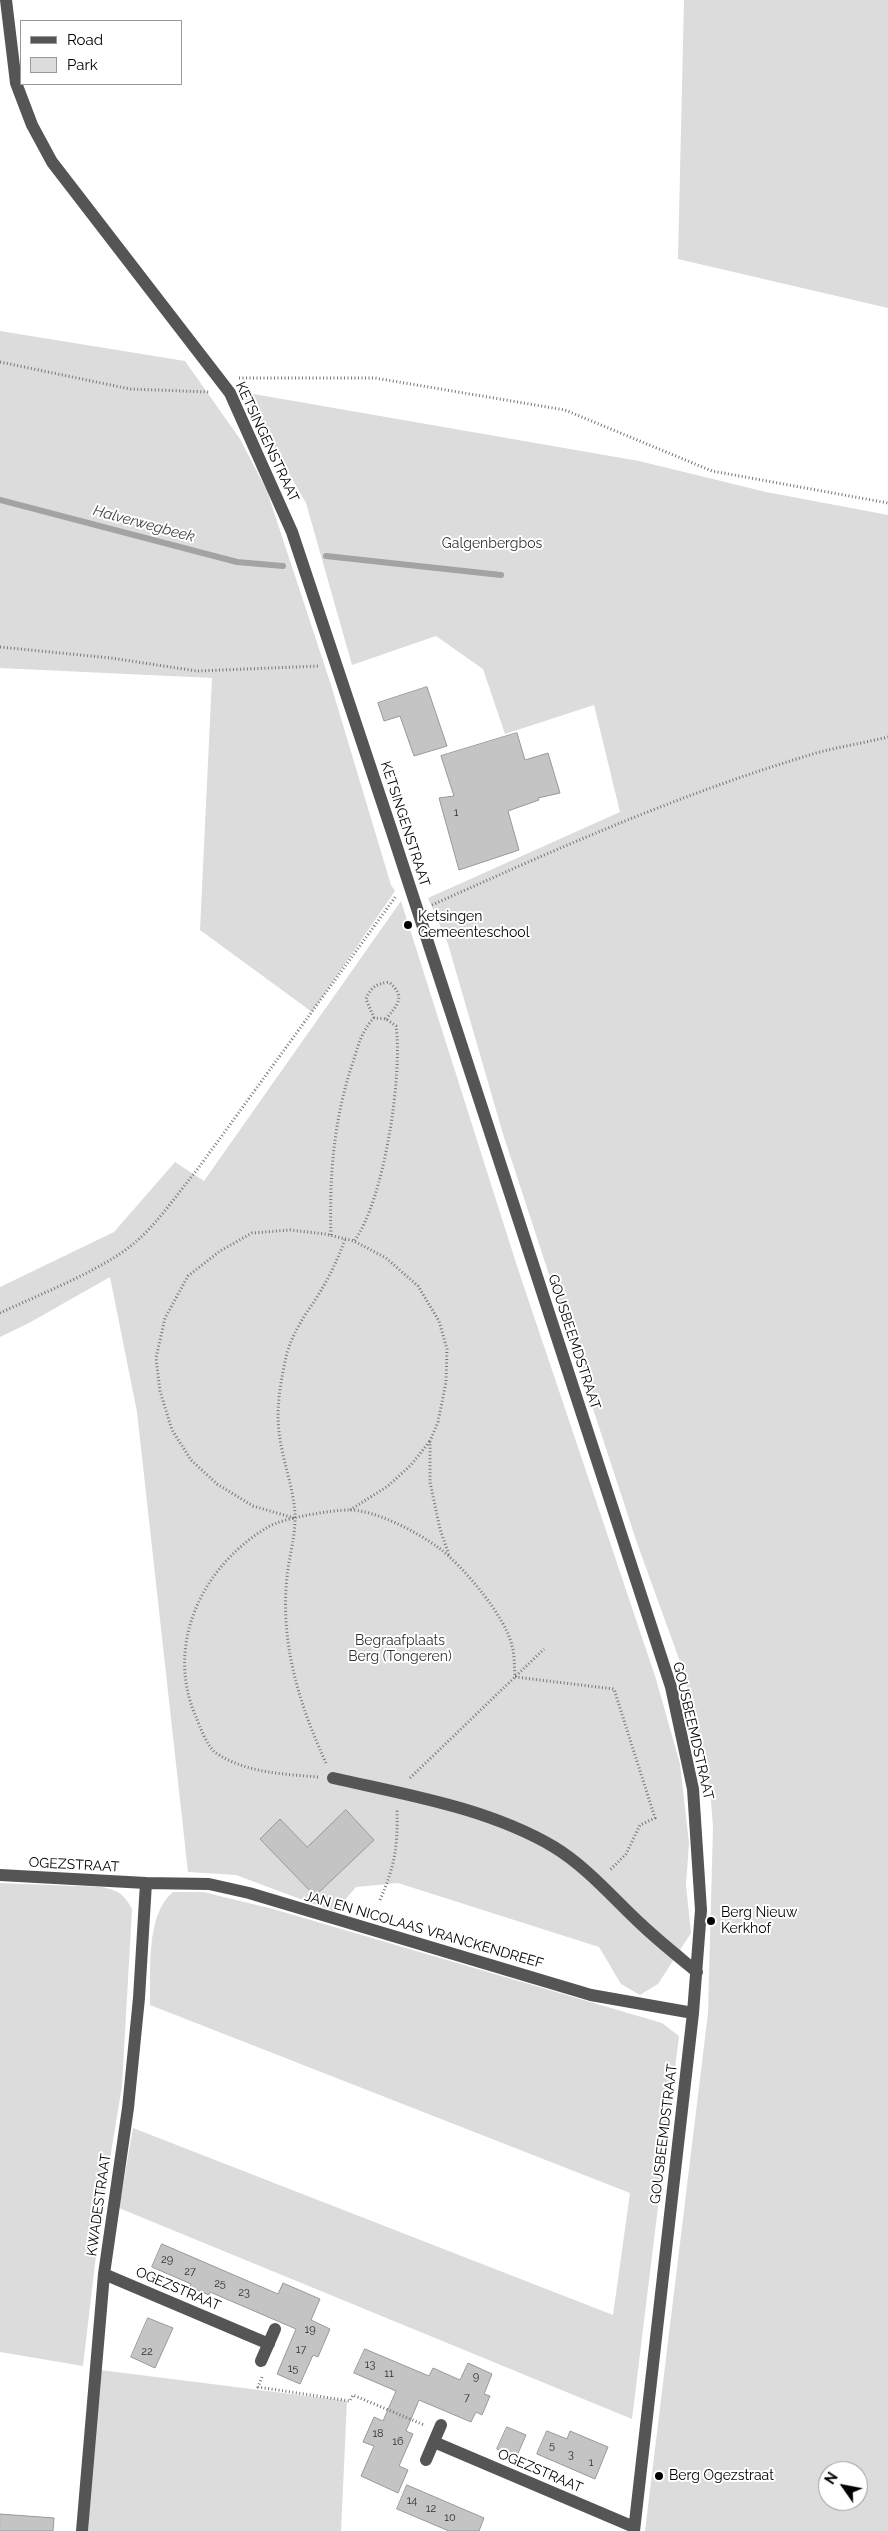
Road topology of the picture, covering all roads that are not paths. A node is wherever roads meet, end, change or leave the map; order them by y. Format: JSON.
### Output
{"nodes":[{"id":1,"x":6,"y":0,"type":"edge"},
{"id":2,"x":418,"y":911,"type":"joint"},
{"id":3,"x":333,"y":1778,"type":"road end"},
{"id":4,"x":0,"y":1875,"type":"edge"},
{"id":5,"x":146,"y":1883,"type":"junction"},
{"id":6,"x":697,"y":1972,"type":"junction"},
{"id":7,"x":693,"y":2013,"type":"junction"},
{"id":8,"x":104,"y":2274,"type":"junction"},
{"id":9,"x":276,"y":2329,"type":"dead end"},
{"id":10,"x":269,"y":2344,"type":"junction"},
{"id":11,"x":262,"y":2361,"type":"road end"},
{"id":12,"x":426,"y":2460,"type":"dead end"},
{"id":13,"x":634,"y":2529,"type":"edge"},
{"id":14,"x":82,"y":2531,"type":"edge"}],
"edges":[{"from":1,"to":2,"type":"street","name":"KETSINGENSTRAAT"},
{"from":2,"to":6,"type":"street","name":"GOUSBEEMDSTRAAT"},
{"from":3,"to":6,"type":"street"},
{"from":4,"to":5,"type":"street","name":"OGEZSTRAAT"},
{"from":5,"to":7,"type":"street","name":"JAN EN NICOLAAS VRANCKENDREEF"},
{"from":5,"to":8,"type":"street","name":"KWADESTRAAT"},
{"from":6,"to":7,"type":"street","name":"GOUSBEEMDSTRAAT"},
{"from":7,"to":13,"type":"street","name":"GOUSBEEMDSTRAAT"},
{"from":8,"to":10,"type":"street","name":"OGEZSTRAAT"},
{"from":8,"to":14,"type":"street","name":"KWADESTRAAT"},
{"from":9,"to":10,"type":"street"},
{"from":10,"to":11,"type":"street"},
{"from":12,"to":13,"type":"street","name":"OGEZSTRAAT"}]}
